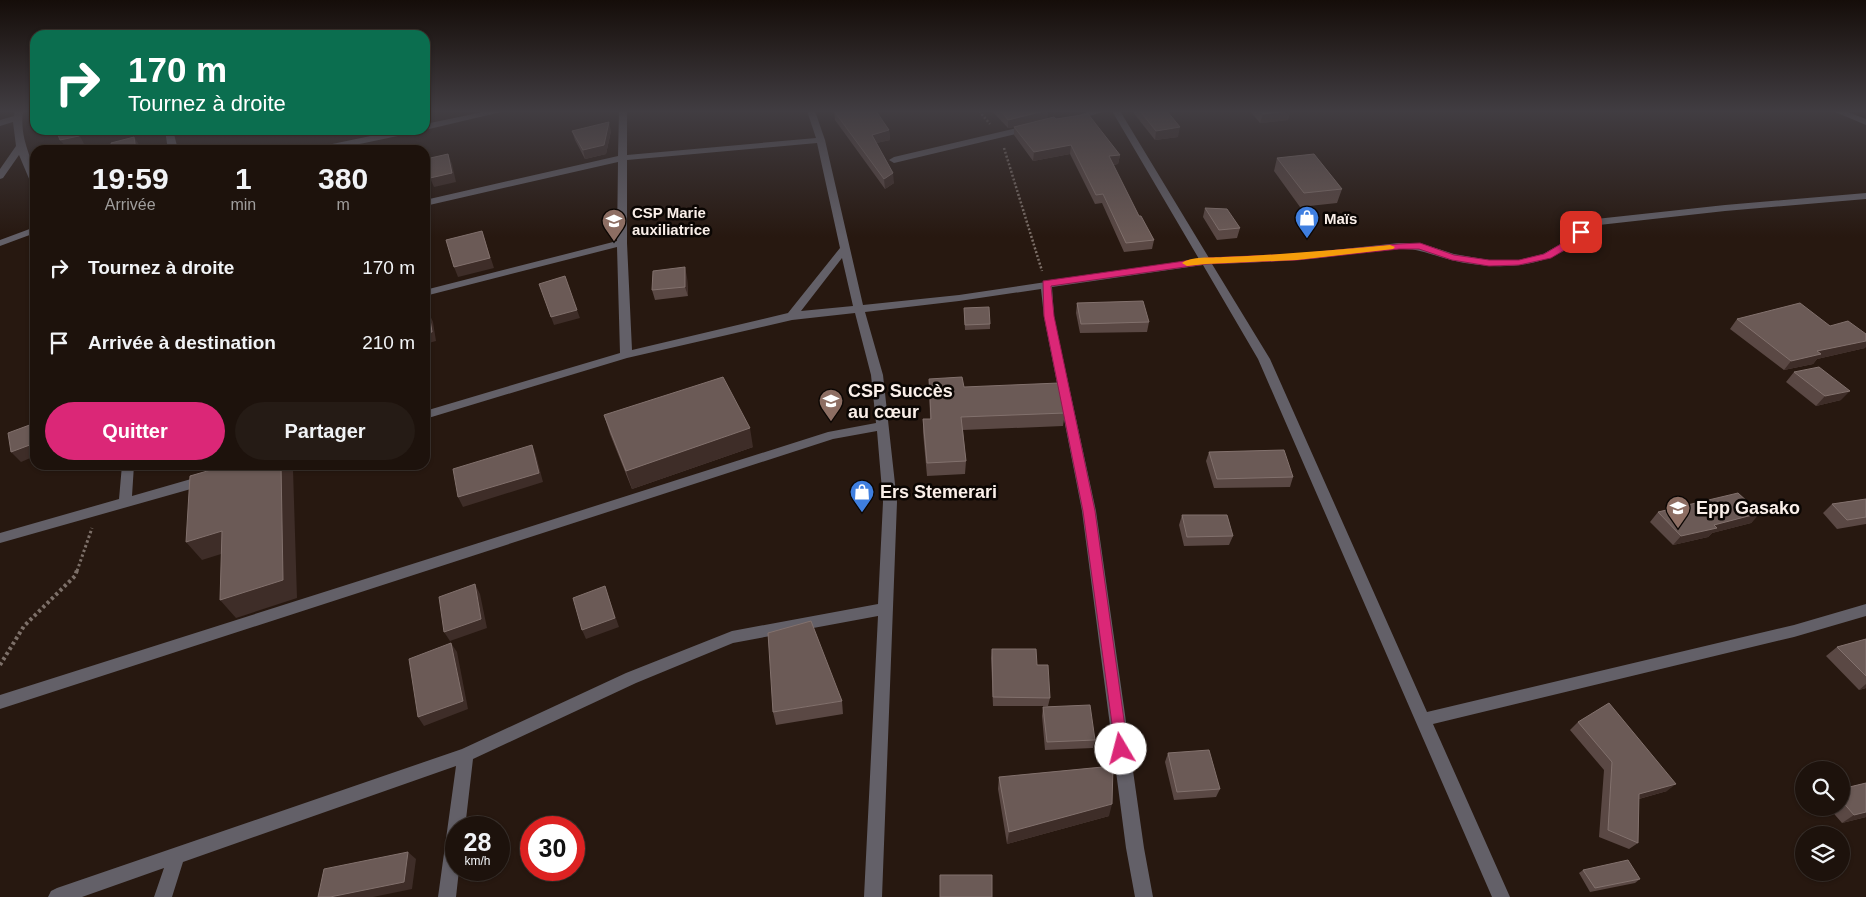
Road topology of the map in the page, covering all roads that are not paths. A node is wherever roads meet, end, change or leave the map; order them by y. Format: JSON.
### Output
{"nodes":[{"id":1,"x":16,"y":153,"type":"edge"},
{"id":2,"x":21,"y":153,"type":"edge"},
{"id":3,"x":622,"y":153,"type":"edge"},
{"id":4,"x":679,"y":153,"type":"edge"},
{"id":5,"x":824,"y":153,"type":"edge"},
{"id":6,"x":924,"y":153,"type":"edge"},
{"id":7,"x":1141,"y":153,"type":"edge"},
{"id":8,"x":622,"y":158,"type":"junction"},
{"id":9,"x":894,"y":160,"type":"dead end"},
{"id":10,"x":30,"y":171,"type":"edge"},
{"id":11,"x":0,"y":176,"type":"edge"},
{"id":12,"x":1866,"y":196,"type":"edge"},
{"id":13,"x":430,"y":202,"type":"edge"},
{"id":14,"x":30,"y":232,"type":"edge"},
{"id":15,"x":0,"y":243,"type":"edge"},
{"id":16,"x":622,"y":243,"type":"junction"},
{"id":17,"x":846,"y":247,"type":"junction"},
{"id":18,"x":1206,"y":261,"type":"junction"},
{"id":19,"x":1046,"y":284,"type":"junction"},
{"id":20,"x":430,"y":292,"type":"edge"},
{"id":21,"x":859,"y":309,"type":"junction"},
{"id":22,"x":792,"y":316,"type":"junction"},
{"id":23,"x":626,"y":355,"type":"junction"},
{"id":24,"x":430,"y":413,"type":"edge"},
{"id":25,"x":882,"y":426,"type":"junction"},
{"id":26,"x":128,"y":470,"type":"edge"},
{"id":27,"x":215,"y":477,"type":"edge"},
{"id":28,"x":125,"y":502,"type":"junction"},
{"id":29,"x":0,"y":538,"type":"edge"},
{"id":30,"x":886,"y":609,"type":"junction"},
{"id":31,"x":1866,"y":610,"type":"edge"},
{"id":32,"x":0,"y":702,"type":"edge"},
{"id":33,"x":1422,"y":720,"type":"junction"},
{"id":34,"x":466,"y":755,"type":"junction"},
{"id":35,"x":177,"y":855,"type":"junction"},
{"id":36,"x":57,"y":897,"type":"edge"},
{"id":37,"x":163,"y":897,"type":"edge"},
{"id":38,"x":447,"y":897,"type":"edge"},
{"id":39,"x":873,"y":897,"type":"edge"},
{"id":40,"x":1144,"y":897,"type":"edge"},
{"id":41,"x":1501,"y":897,"type":"edge"}],
"edges":[{"from":1,"to":11,"type":"street"},
{"from":2,"to":10,"type":"street"},
{"from":3,"to":8,"type":"street"},
{"from":4,"to":8,"type":"street"},
{"from":5,"to":17,"type":"street"},
{"from":6,"to":9,"type":"street"},
{"from":7,"to":18,"type":"street"},
{"from":8,"to":13,"type":"street"},
{"from":8,"to":16,"type":"street"},
{"from":12,"to":18,"type":"street"},
{"from":14,"to":15,"type":"street"},
{"from":16,"to":20,"type":"street"},
{"from":16,"to":23,"type":"street"},
{"from":17,"to":21,"type":"street"},
{"from":17,"to":22,"type":"street"},
{"from":18,"to":19,"type":"street"},
{"from":18,"to":33,"type":"street"},
{"from":19,"to":21,"type":"street"},
{"from":19,"to":40,"type":"street"},
{"from":21,"to":22,"type":"street"},
{"from":21,"to":25,"type":"street"},
{"from":22,"to":23,"type":"street"},
{"from":23,"to":24,"type":"street"},
{"from":25,"to":30,"type":"street"},
{"from":25,"to":32,"type":"street"},
{"from":26,"to":28,"type":"street"},
{"from":27,"to":28,"type":"street"},
{"from":28,"to":29,"type":"street"},
{"from":30,"to":34,"type":"street"},
{"from":30,"to":39,"type":"street"},
{"from":31,"to":33,"type":"street"},
{"from":33,"to":41,"type":"street"},
{"from":34,"to":35,"type":"street"},
{"from":34,"to":38,"type":"street"},
{"from":35,"to":36,"type":"street"},
{"from":35,"to":37,"type":"street"}]}
